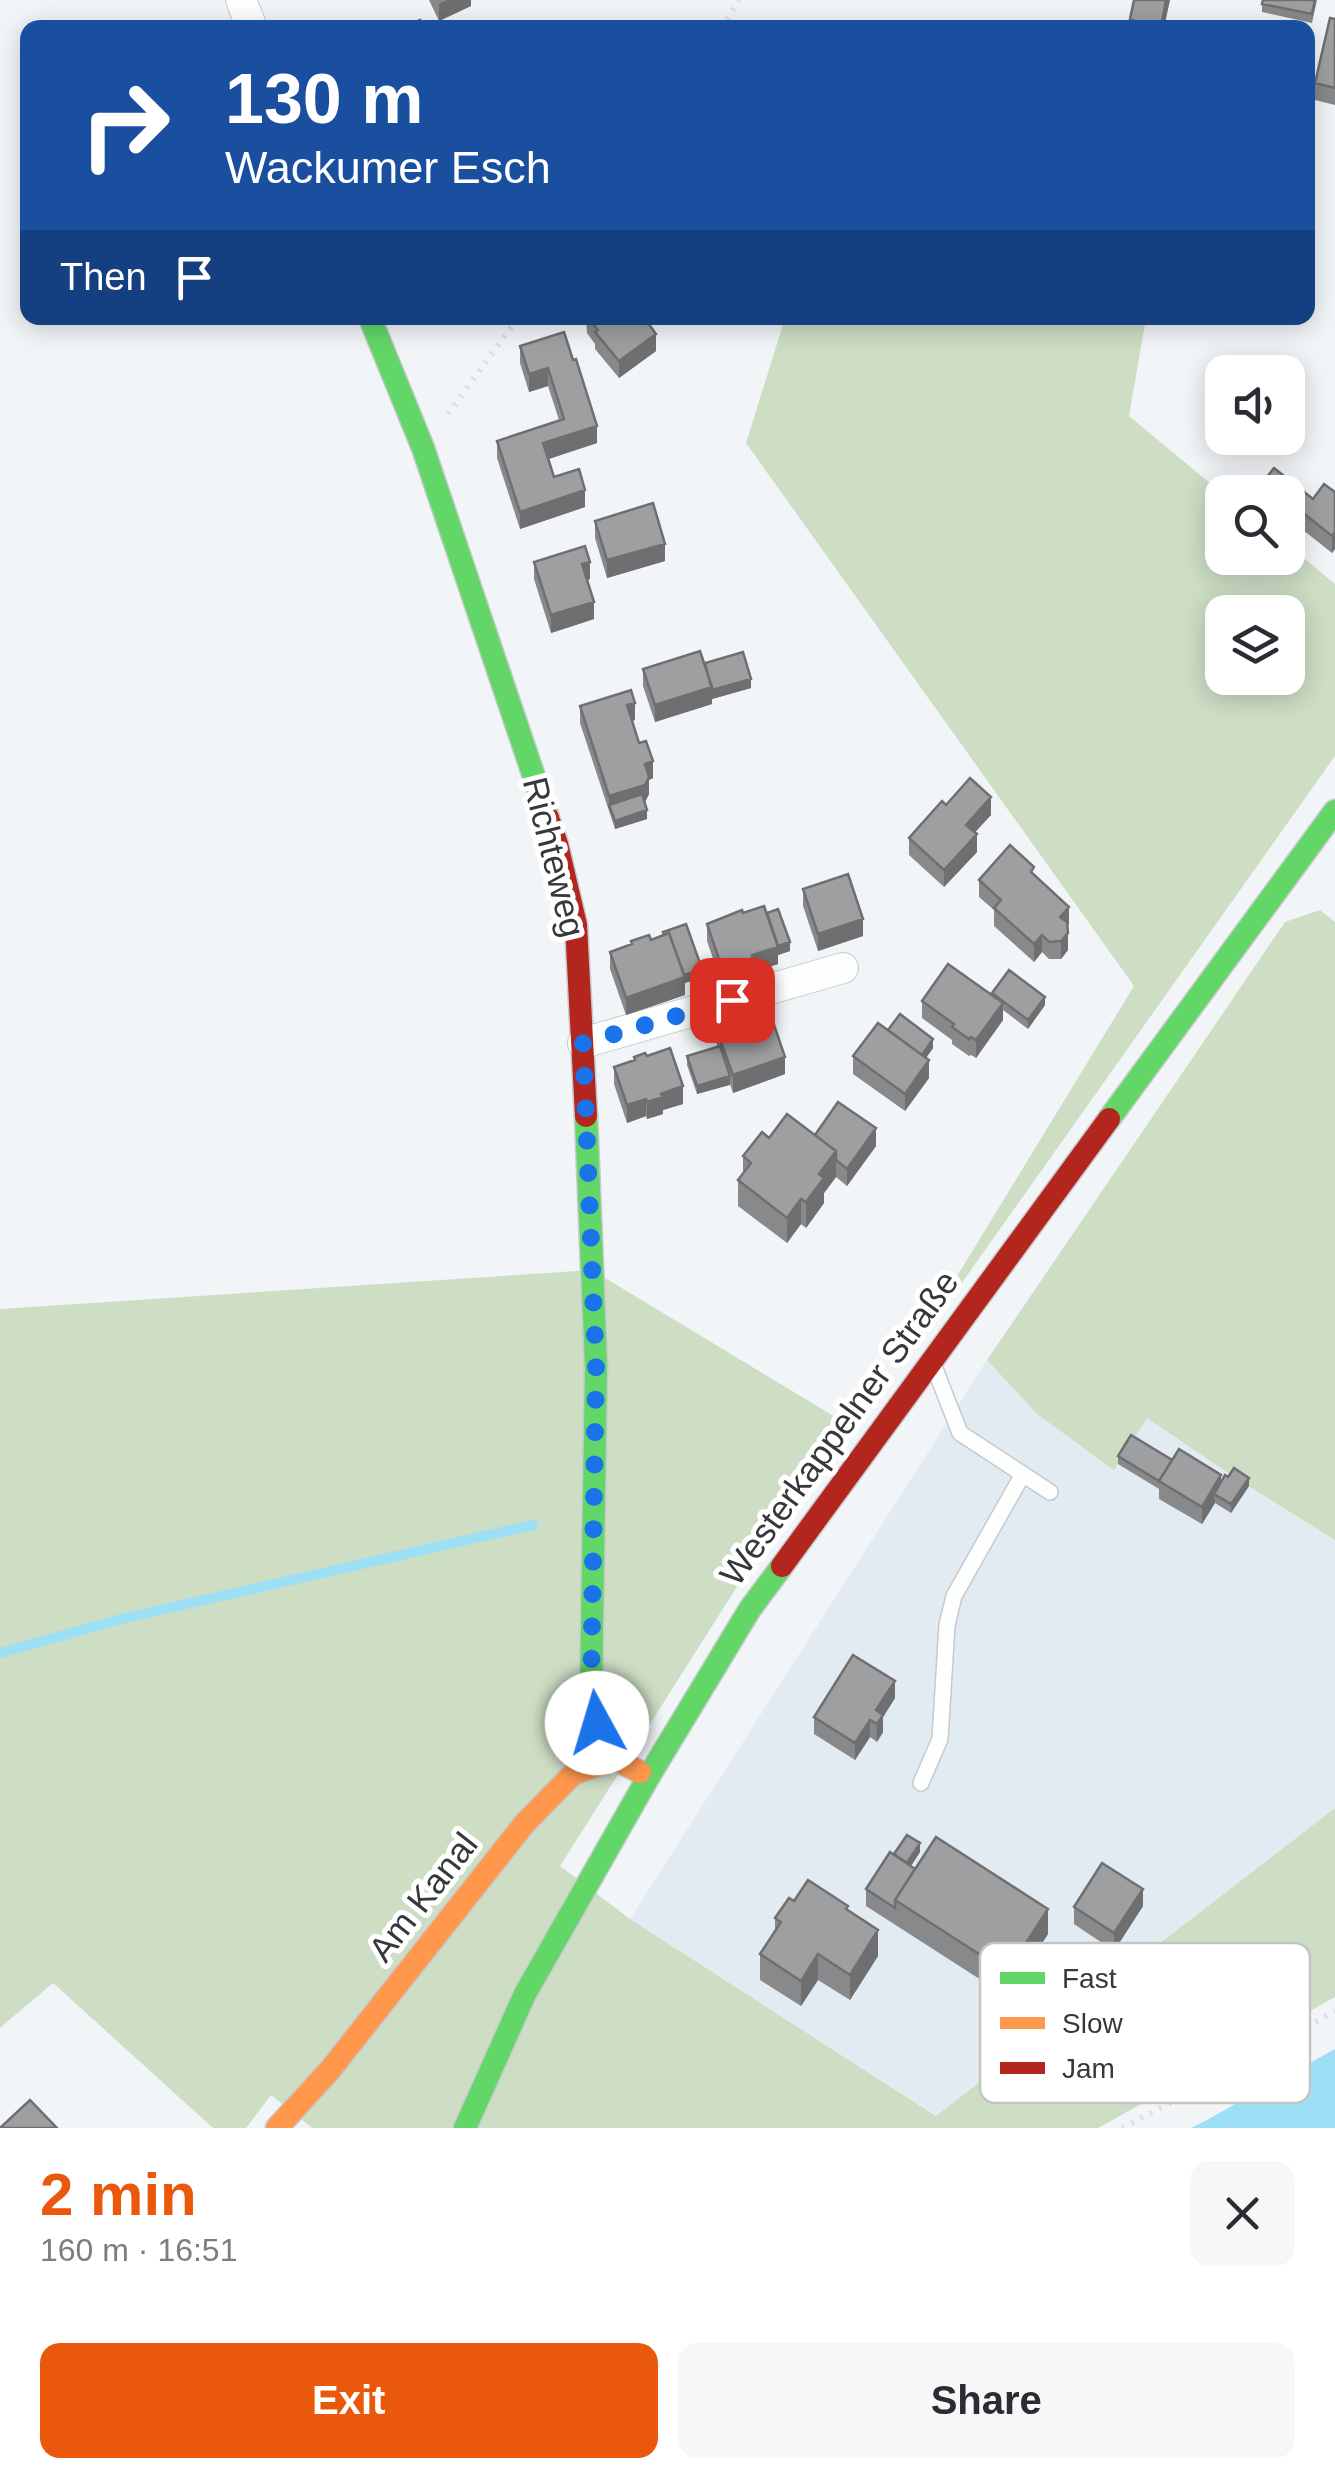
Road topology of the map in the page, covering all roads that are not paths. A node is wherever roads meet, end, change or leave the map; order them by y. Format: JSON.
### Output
{"nodes":[{"id":1,"x":373,"y":325,"type":"edge"},
{"id":2,"x":1335,"y":811,"type":"edge"},
{"id":3,"x":843,"y":968,"type":"dead end"},
{"id":4,"x":583,"y":1043,"type":"junction"},
{"id":5,"x":932,"y":1360,"type":"junction"},
{"id":6,"x":1023,"y":1474,"type":"junction"},
{"id":7,"x":1050,"y":1492,"type":"dead end"},
{"id":8,"x":614,"y":1759,"type":"junction"},
{"id":9,"x":649,"y":1776,"type":"junction"},
{"id":10,"x":921,"y":1783,"type":"dead end"},
{"id":11,"x":277,"y":2128,"type":"edge"},
{"id":12,"x":465,"y":2128,"type":"edge"}],
"edges":[{"from":1,"to":4,"type":"street","name":"Richteweg"},
{"from":2,"to":5,"type":"street","name":"Westerkappelner Straße"},
{"from":3,"to":4,"type":"street"},
{"from":4,"to":8,"type":"street","name":"Richteweg"},
{"from":5,"to":6,"type":"lane"},
{"from":5,"to":9,"type":"street","name":"Westerkappelner Straße"},
{"from":6,"to":7,"type":"lane"},
{"from":6,"to":10,"type":"lane"},
{"from":8,"to":9,"type":"street"},
{"from":8,"to":11,"type":"street","name":"Am Kanal"},
{"from":9,"to":12,"type":"street","name":"Westerkappelner Straße"}]}
